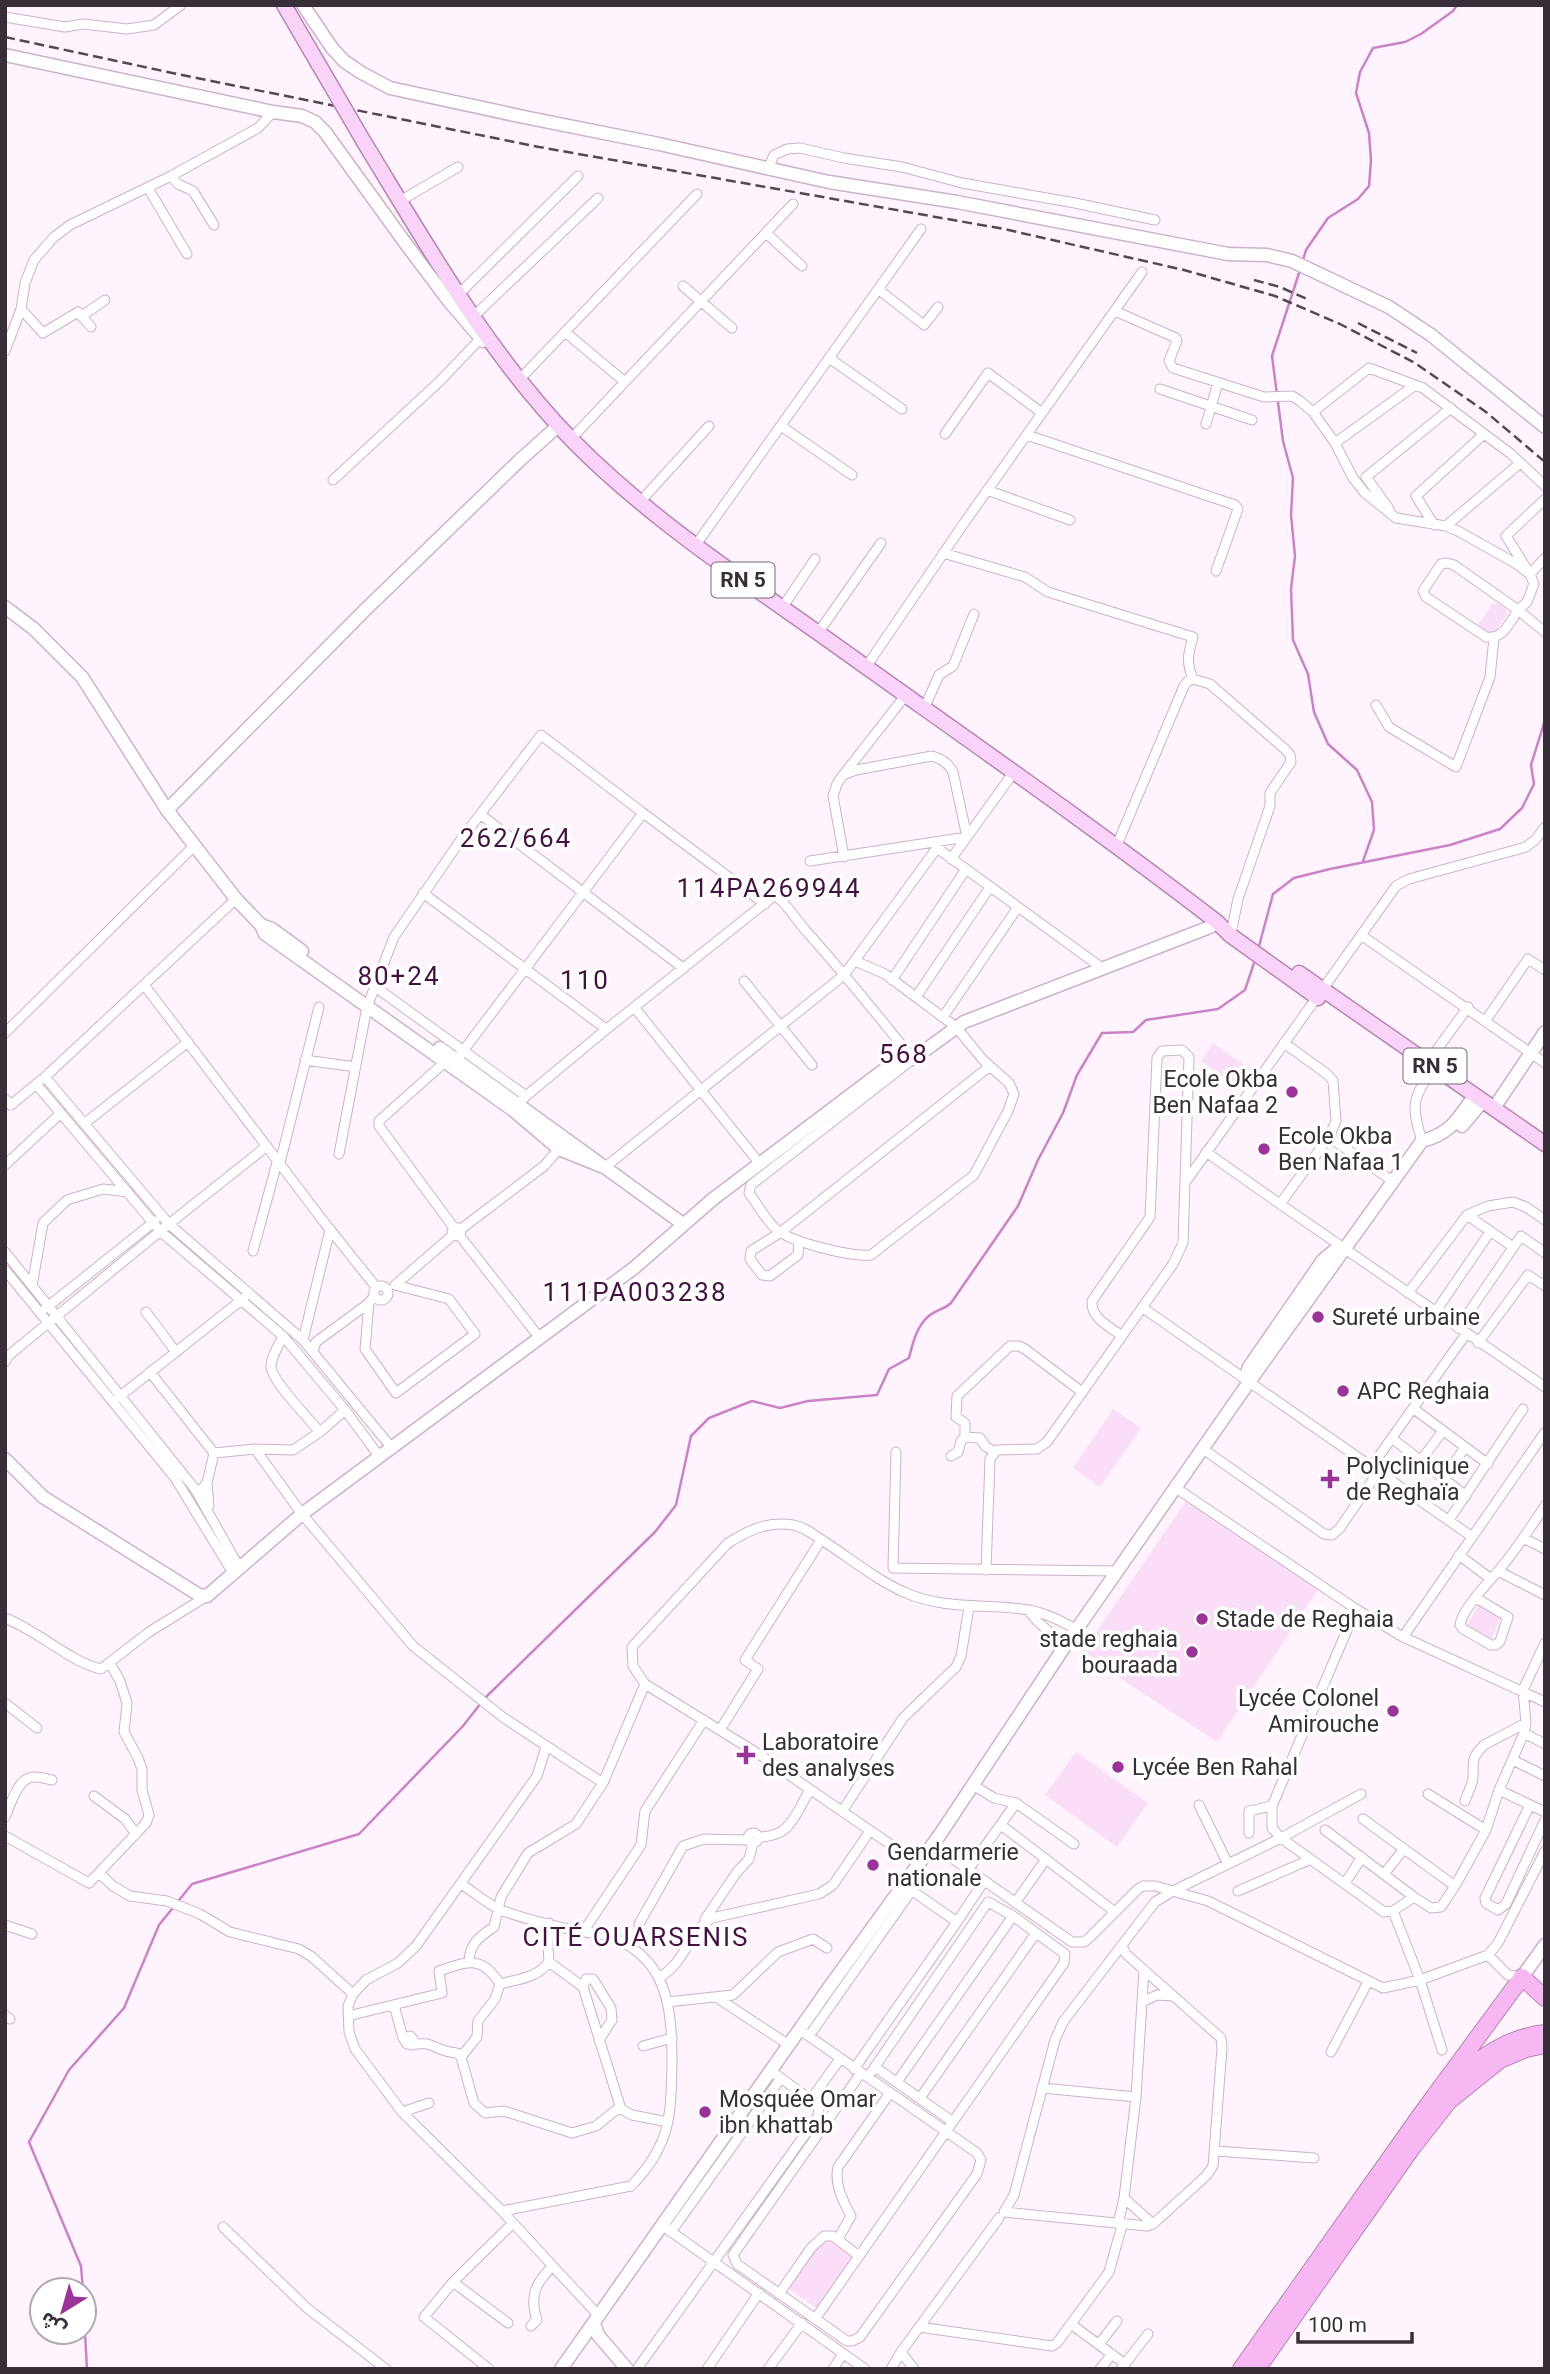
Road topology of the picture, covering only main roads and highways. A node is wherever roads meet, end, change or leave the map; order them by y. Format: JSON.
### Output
{"nodes":[{"id":1,"x":278,"y":5,"type":"edge"},
{"id":2,"x":284,"y":5,"type":"edge"},
{"id":3,"x":295,"y":25,"type":"junction"},
{"id":4,"x":1217,"y":922,"type":"junction"},
{"id":5,"x":1244,"y":941,"type":"junction"},
{"id":6,"x":1545,"y":1144,"type":"edge"},
{"id":7,"x":1545,"y":1998,"type":"edge"},
{"id":8,"x":1545,"y":2033,"type":"edge"},
{"id":9,"x":1545,"y":2045,"type":"edge"},
{"id":10,"x":1419,"y":2117,"type":"junction"},
{"id":11,"x":1241,"y":2369,"type":"edge"},
{"id":12,"x":1257,"y":2369,"type":"edge"}],
"edges":[{"from":1,"to":3,"type":"main road","number":"RN 5"},
{"from":2,"to":3,"type":"main road","number":"RN 5"},
{"from":3,"to":4,"type":"main road","number":"RN 5","bridge":true},
{"from":4,"to":5,"type":"main road","number":"RN 5"},
{"from":4,"to":5,"type":"main road","number":"RN 5"},
{"from":5,"to":6,"type":"main road","number":"RN 5"},
{"from":7,"to":10,"type":"highway"},
{"from":8,"to":10,"type":"highway"},
{"from":9,"to":12,"type":"highway"},
{"from":10,"to":11,"type":"highway"}]}
